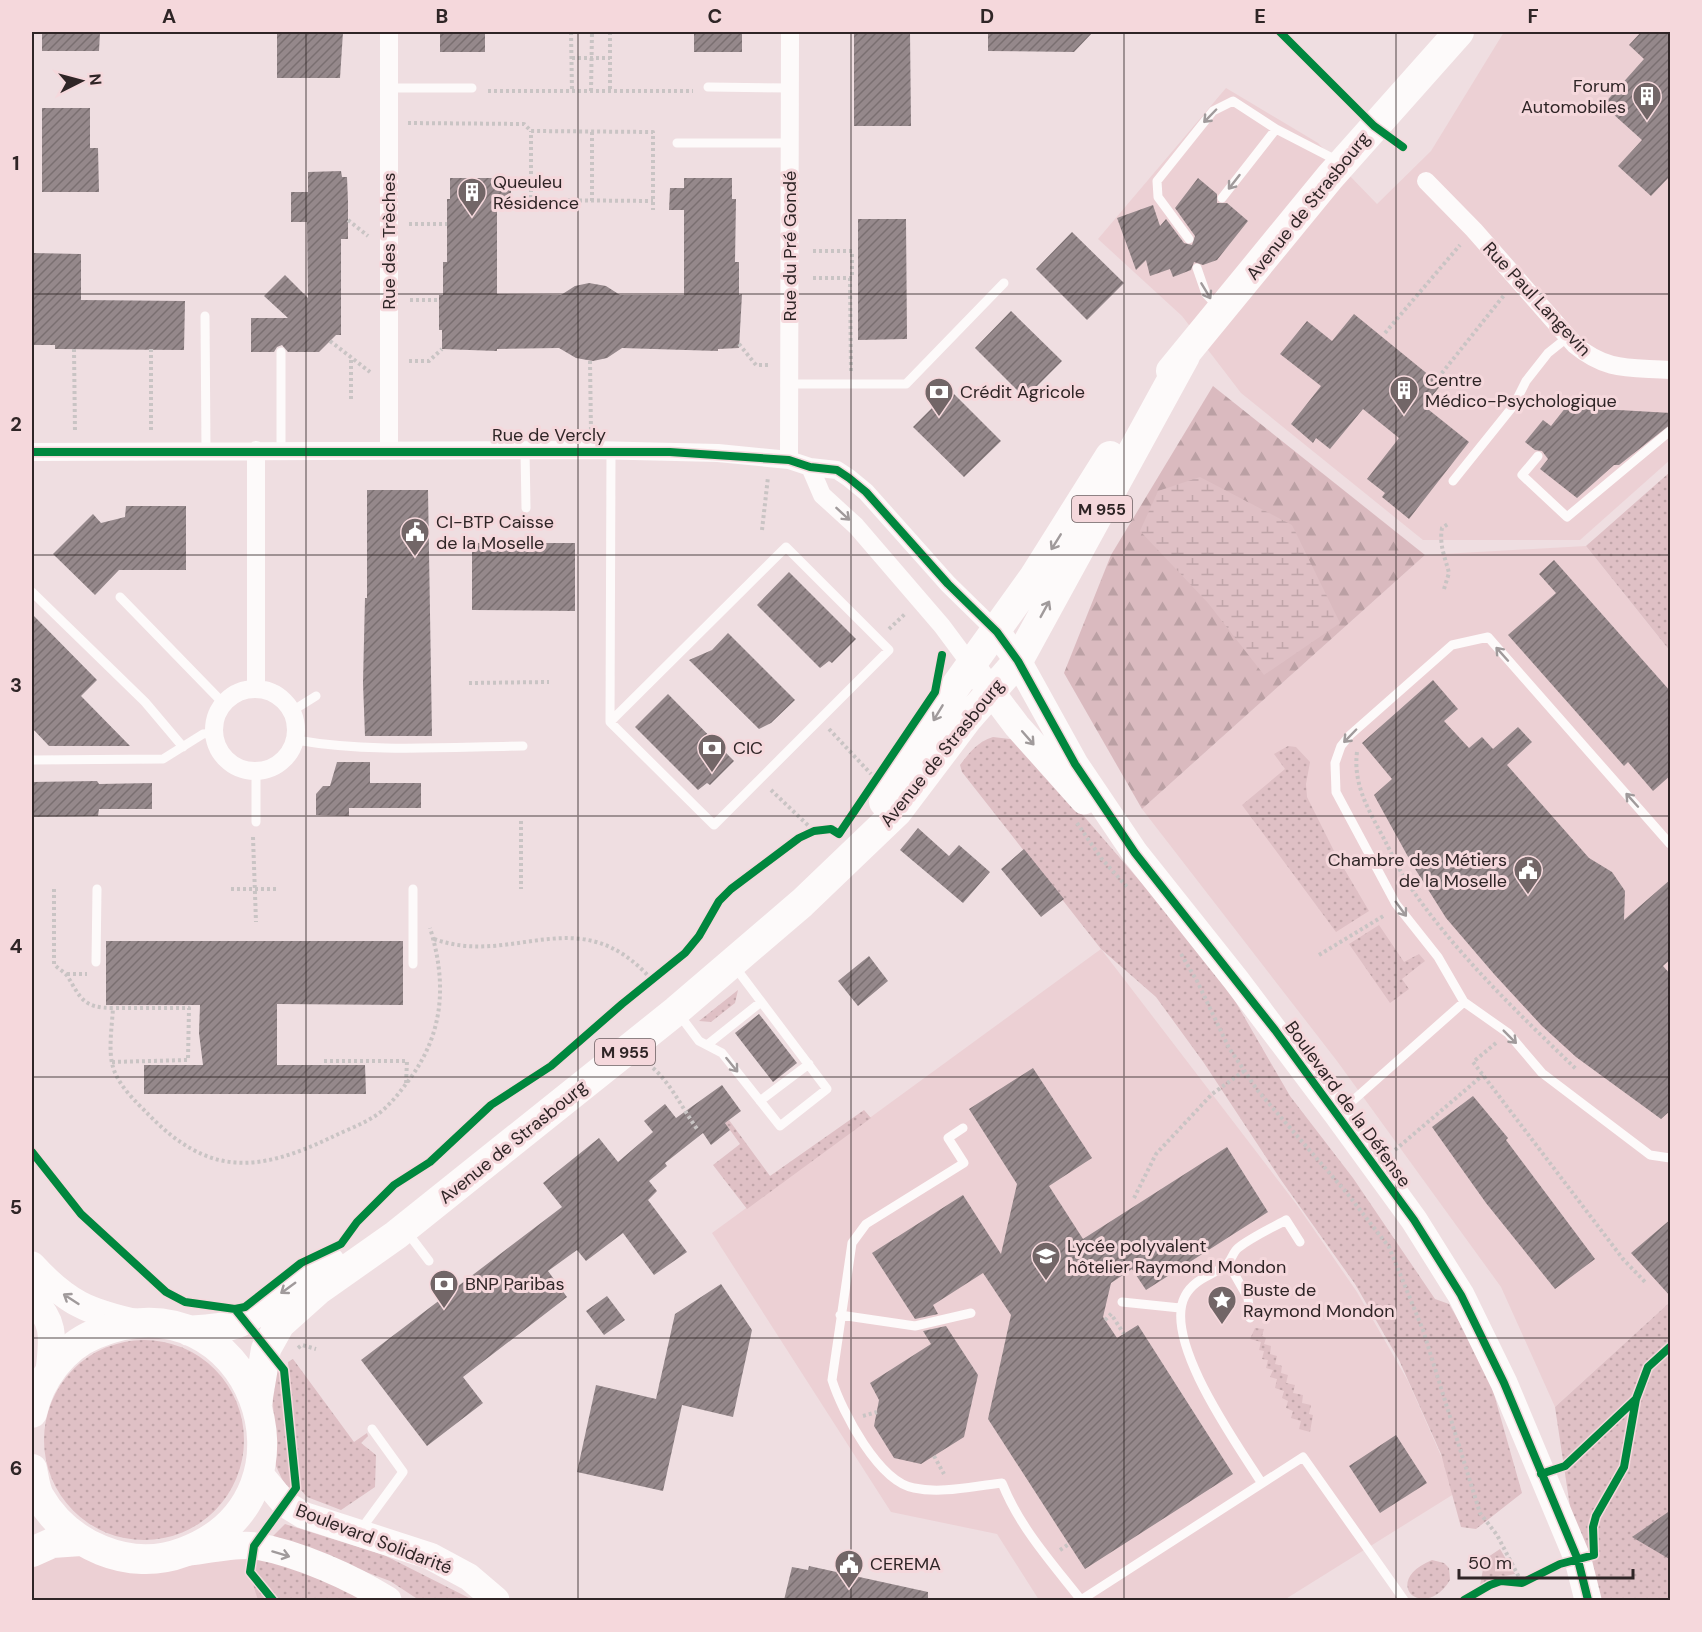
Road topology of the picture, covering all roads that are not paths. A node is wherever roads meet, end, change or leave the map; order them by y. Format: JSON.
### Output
{"nodes":[{"id":1,"x":388,"y":32,"type":"edge"},
{"id":2,"x":790,"y":32,"type":"edge"},
{"id":3,"x":1460,"y":32,"type":"edge"},
{"id":4,"x":708,"y":87,"type":"road end"},
{"id":5,"x":389,"y":88,"type":"junction"},
{"id":6,"x":472,"y":88,"type":"road end"},
{"id":7,"x":790,"y":88,"type":"junction"},
{"id":8,"x":1276,"y":129,"type":"junction"},
{"id":9,"x":677,"y":143,"type":"dead end"},
{"id":10,"x":790,"y":143,"type":"junction"},
{"id":11,"x":1343,"y":163,"type":"junction"},
{"id":12,"x":1426,"y":181,"type":"dead end"},
{"id":13,"x":1222,"y":198,"type":"dead end"},
{"id":14,"x":1189,"y":239,"type":"dead end"},
{"id":15,"x":1197,"y":268,"type":"dead end"},
{"id":16,"x":1004,"y":283,"type":"dead end"},
{"id":17,"x":1222,"y":311,"type":"junction"},
{"id":18,"x":206,"y":316,"type":"dead end"},
{"id":19,"x":1568,"y":337,"type":"junction"},
{"id":20,"x":282,"y":352,"type":"dead end"},
{"id":21,"x":1185,"y":356,"type":"junction"},
{"id":22,"x":1671,"y":370,"type":"edge"},
{"id":23,"x":790,"y":384,"type":"junction"},
{"id":24,"x":1671,"y":431,"type":"edge"},
{"id":25,"x":206,"y":450,"type":"junction"},
{"id":26,"x":256,"y":450,"type":"junction"},
{"id":27,"x":280,"y":450,"type":"junction"},
{"id":28,"x":389,"y":450,"type":"junction"},
{"id":29,"x":525,"y":450,"type":"junction"},
{"id":30,"x":611,"y":451,"type":"junction"},
{"id":31,"x":32,"y":452,"type":"edge"},
{"id":32,"x":1538,"y":456,"type":"dead end"},
{"id":33,"x":789,"y":460,"type":"junction"},
{"id":34,"x":810,"y":467,"type":"junction"},
{"id":35,"x":1453,"y":481,"type":"dead end"},
{"id":36,"x":526,"y":508,"type":"dead end"},
{"id":37,"x":32,"y":592,"type":"edge"},
{"id":38,"x":120,"y":597,"type":"dead end"},
{"id":39,"x":997,"y":632,"type":"junction"},
{"id":40,"x":1018,"y":661,"type":"junction"},
{"id":41,"x":971,"y":665,"type":"junction"},
{"id":42,"x":256,"y":689,"type":"junction"},
{"id":43,"x":991,"y":692,"type":"junction"},
{"id":44,"x":316,"y":696,"type":"dead end"},
{"id":45,"x":224,"y":704,"type":"junction"},
{"id":46,"x":292,"y":711,"type":"junction"},
{"id":47,"x":610,"y":722,"type":"junction"},
{"id":48,"x":214,"y":733,"type":"junction"},
{"id":49,"x":296,"y":740,"type":"junction"},
{"id":50,"x":523,"y":746,"type":"dead end"},
{"id":51,"x":183,"y":747,"type":"junction"},
{"id":52,"x":32,"y":760,"type":"edge"},
{"id":53,"x":256,"y":772,"type":"junction"},
{"id":54,"x":254,"y":826,"type":"road end"},
{"id":55,"x":1671,"y":844,"type":"edge"},
{"id":56,"x":1135,"y":853,"type":"junction"},
{"id":57,"x":848,"y":861,"type":"junction"},
{"id":58,"x":97,"y":889,"type":"dead end"},
{"id":59,"x":413,"y":889,"type":"dead end"},
{"id":60,"x":96,"y":962,"type":"dead end"},
{"id":61,"x":732,"y":963,"type":"junction"},
{"id":62,"x":413,"y":964,"type":"dead end"},
{"id":63,"x":761,"y":1002,"type":"junction"},
{"id":64,"x":1464,"y":1002,"type":"junction"},
{"id":65,"x":676,"y":1011,"type":"junction"},
{"id":66,"x":707,"y":1045,"type":"junction"},
{"id":67,"x":809,"y":1064,"type":"junction"},
{"id":68,"x":760,"y":1101,"type":"junction"},
{"id":69,"x":1337,"y":1114,"type":"junction"},
{"id":70,"x":963,"y":1128,"type":"dead end"},
{"id":71,"x":1671,"y":1158,"type":"edge"},
{"id":72,"x":401,"y":1232,"type":"junction"},
{"id":73,"x":1300,"y":1242,"type":"dead end"},
{"id":74,"x":429,"y":1261,"type":"dead end"},
{"id":75,"x":1228,"y":1263,"type":"junction"},
{"id":76,"x":32,"y":1265,"type":"edge"},
{"id":77,"x":32,"y":1299,"type":"edge"},
{"id":78,"x":1122,"y":1302,"type":"dead end"},
{"id":79,"x":1180,"y":1308,"type":"junction"},
{"id":80,"x":971,"y":1313,"type":"dead end"},
{"id":81,"x":840,"y":1315,"type":"junction"},
{"id":82,"x":1250,"y":1318,"type":"dead end"},
{"id":83,"x":138,"y":1323,"type":"junction"},
{"id":84,"x":189,"y":1331,"type":"junction"},
{"id":85,"x":50,"y":1372,"type":"junction"},
{"id":86,"x":257,"y":1403,"type":"junction"},
{"id":87,"x":32,"y":1413,"type":"edge"},
{"id":88,"x":372,"y":1429,"type":"dead end"},
{"id":89,"x":32,"y":1469,"type":"edge"},
{"id":90,"x":258,"y":1472,"type":"junction"},
{"id":91,"x":1261,"y":1482,"type":"junction"},
{"id":92,"x":358,"y":1534,"type":"junction"},
{"id":93,"x":81,"y":1541,"type":"junction"},
{"id":94,"x":32,"y":1552,"type":"edge"},
{"id":95,"x":182,"y":1553,"type":"junction"},
{"id":96,"x":388,"y":1600,"type":"edge"},
{"id":97,"x":496,"y":1600,"type":"edge"},
{"id":98,"x":1081,"y":1600,"type":"edge"},
{"id":99,"x":1404,"y":1600,"type":"edge"},
{"id":100,"x":1588,"y":1600,"type":"edge"}],
"edges":[{"from":1,"to":5,"type":"street","name":"Rue des Trèches"},
{"from":2,"to":7,"type":"street","name":"Rue du Pré Gondé"},
{"from":3,"to":11,"type":"main road","name":"Avenue de Strasbourg","number":"M 955"},
{"from":4,"to":7,"type":"lane"},
{"from":5,"to":6,"type":"lane"},
{"from":5,"to":28,"type":"street","name":"Rue des Trèches"},
{"from":7,"to":10,"type":"street","name":"Rue du Pré Gondé"},
{"from":8,"to":11,"type":"lane"},
{"from":8,"to":13,"type":"lane","one_way":true},
{"from":8,"to":14,"type":"lane","one_way":true},
{"from":9,"to":10,"type":"lane"},
{"from":10,"to":23,"type":"street","name":"Rue du Pré Gondé"},
{"from":11,"to":17,"type":"main road","name":"Avenue de Strasbourg","number":"M 955"},
{"from":12,"to":19,"type":"street","name":"Rue Paul Langevin"},
{"from":15,"to":17,"type":"lane","one_way":true},
{"from":16,"to":23,"type":"lane"},
{"from":17,"to":21,"type":"main road","name":"Avenue de Strasbourg","number":"M 955"},
{"from":18,"to":25,"type":"lane"},
{"from":19,"to":22,"type":"street","name":"Rue Paul Langevin"},
{"from":19,"to":35,"type":"lane"},
{"from":20,"to":27,"type":"lane"},
{"from":21,"to":39,"type":"main road","name":"Avenue de Strasbourg","number":"M 955","one_way":true},
{"from":40,"to":21,"type":"main road","name":"Avenue de Strasbourg","number":"M 955","one_way":true},
{"from":23,"to":33,"type":"street","name":"Rue du Pré Gondé"},
{"from":24,"to":32,"type":"lane"},
{"from":25,"to":26,"type":"street","name":"Rue de Vercly"},
{"from":25,"to":31,"type":"street","name":"Rue de Vercly"},
{"from":26,"to":27,"type":"street","name":"Rue de Vercly"},
{"from":26,"to":42,"type":"street"},
{"from":27,"to":28,"type":"street","name":"Rue de Vercly"},
{"from":28,"to":29,"type":"street","name":"Rue de Vercly"},
{"from":29,"to":30,"type":"street","name":"Rue de Vercly"},
{"from":29,"to":36,"type":"lane"},
{"from":30,"to":33,"type":"street","name":"Rue de Vercly"},
{"from":30,"to":47,"type":"lane"},
{"from":33,"to":34,"type":"street","name":"Rue de Vercly"},
{"from":34,"to":39,"type":"street","name":"Rue de Vercly"},
{"from":34,"to":41,"type":"street","one_way":true},
{"from":37,"to":51,"type":"lane"},
{"from":38,"to":45,"type":"lane"},
{"from":39,"to":40,"type":"street","name":"Boulevard de la Défense"},
{"from":39,"to":41,"type":"main road","name":"Avenue de Strasbourg","number":"M 955"},
{"from":40,"to":43,"type":"main road","name":"Avenue de Strasbourg","number":"M 955"},
{"from":40,"to":56,"type":"street","name":"Boulevard de la Défense"},
{"from":41,"to":43,"type":"street","name":"Boulevard de la Défense"},
{"from":41,"to":57,"type":"main road","name":"Avenue de Strasbourg","number":"M 955","one_way":true},
{"from":42,"to":45,"type":"street"},
{"from":42,"to":46,"type":"street"},
{"from":43,"to":56,"type":"street","name":"Boulevard de la Défense","one_way":true},
{"from":43,"to":57,"type":"main road","name":"Avenue de Strasbourg","number":"M 955"},
{"from":44,"to":46,"type":"lane"},
{"from":45,"to":48,"type":"street"},
{"from":46,"to":49,"type":"street"},
{"from":47,"to":47,"type":"lane"},
{"from":48,"to":51,"type":"lane"},
{"from":48,"to":53,"type":"street"},
{"from":49,"to":50,"type":"lane"},
{"from":49,"to":53,"type":"street"},
{"from":51,"to":52,"type":"lane"},
{"from":53,"to":54,"type":"lane"},
{"from":55,"to":64,"type":"lane","one_way":true},
{"from":56,"to":69,"type":"street","name":"Boulevard de la Défense"},
{"from":57,"to":61,"type":"main road","name":"Avenue de Strasbourg","number":"M 955"},
{"from":58,"to":60,"type":"lane"},
{"from":59,"to":62,"type":"lane"},
{"from":61,"to":63,"type":"lane"},
{"from":61,"to":65,"type":"main road","name":"Avenue de Strasbourg","number":"M 955"},
{"from":63,"to":66,"type":"lane"},
{"from":63,"to":67,"type":"lane"},
{"from":64,"to":69,"type":"lane"},
{"from":64,"to":71,"type":"lane","one_way":true},
{"from":65,"to":66,"type":"lane"},
{"from":65,"to":72,"type":"main road","name":"Avenue de Strasbourg","number":"M 955"},
{"from":66,"to":68,"type":"lane","one_way":true},
{"from":67,"to":68,"type":"lane"},
{"from":67,"to":68,"type":"lane"},
{"from":69,"to":100,"type":"street","name":"Boulevard de la Défense"},
{"from":70,"to":81,"type":"lane"},
{"from":72,"to":74,"type":"lane"},
{"from":72,"to":84,"type":"main road","name":"Avenue de Strasbourg","number":"M 955","one_way":true},
{"from":72,"to":86,"type":"main road","name":"Avenue de Strasbourg","number":"M 955"},
{"from":73,"to":75,"type":"lane"},
{"from":75,"to":79,"type":"lane"},
{"from":75,"to":82,"type":"lane"},
{"from":83,"to":76,"type":"street","one_way":true},
{"from":77,"to":85,"type":"street"},
{"from":78,"to":79,"type":"lane"},
{"from":79,"to":91,"type":"lane"},
{"from":80,"to":81,"type":"lane"},
{"from":81,"to":98,"type":"lane"},
{"from":83,"to":84,"type":"main road"},
{"from":83,"to":85,"type":"main road"},
{"from":84,"to":86,"type":"main road"},
{"from":85,"to":87,"type":"main road"},
{"from":86,"to":90,"type":"main road"},
{"from":88,"to":92,"type":"lane"},
{"from":89,"to":93,"type":"main road"},
{"from":90,"to":92,"type":"street","name":"Boulevard Solidarité"},
{"from":90,"to":95,"type":"main road"},
{"from":91,"to":98,"type":"lane"},
{"from":91,"to":99,"type":"lane"},
{"from":92,"to":97,"type":"street","name":"Boulevard Solidarité"},
{"from":93,"to":94,"type":"main road"},
{"from":93,"to":95,"type":"main road"},
{"from":95,"to":96,"type":"street","one_way":true}]}
